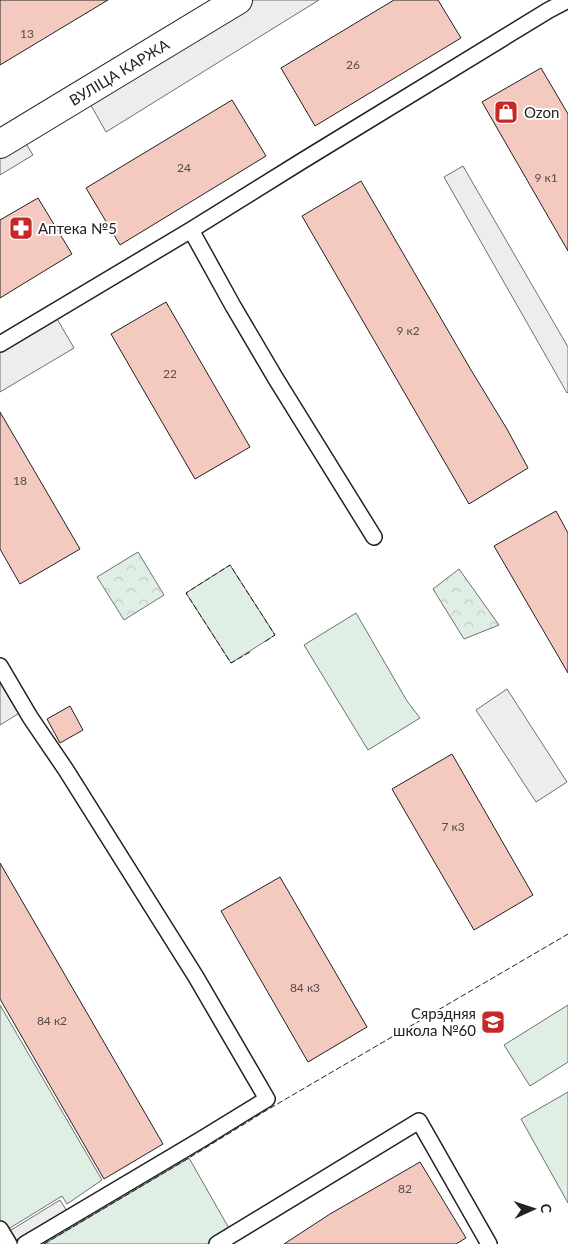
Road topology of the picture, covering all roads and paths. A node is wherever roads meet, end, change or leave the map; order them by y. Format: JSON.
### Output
{"nodes":[{"id":1,"x":238,"y":0,"type":"edge"},
{"id":2,"x":568,"y":0,"type":"edge"},
{"id":3,"x":0,"y":144,"type":"edge"},
{"id":4,"x":191,"y":230,"type":"junction"},
{"id":5,"x":0,"y":344,"type":"edge"},
{"id":6,"x":374,"y":538,"type":"dead end"},
{"id":7,"x":0,"y":666,"type":"edge"},
{"id":8,"x":0,"y":1229,"type":"edge"},
{"id":9,"x":9,"y":1244,"type":"edge"},
{"id":10,"x":25,"y":1244,"type":"edge"},
{"id":11,"x":217,"y":1244,"type":"edge"},
{"id":12,"x":488,"y":1244,"type":"edge"}],
"edges":[{"from":1,"to":3,"type":"street","name":"ВУЛІЦА КАРЖА"},
{"from":2,"to":4,"type":"lane"},
{"from":4,"to":5,"type":"lane"},
{"from":4,"to":6,"type":"lane"},
{"from":7,"to":10,"type":"lane"},
{"from":8,"to":9,"type":"lane"},
{"from":11,"to":12,"type":"lane"}]}
